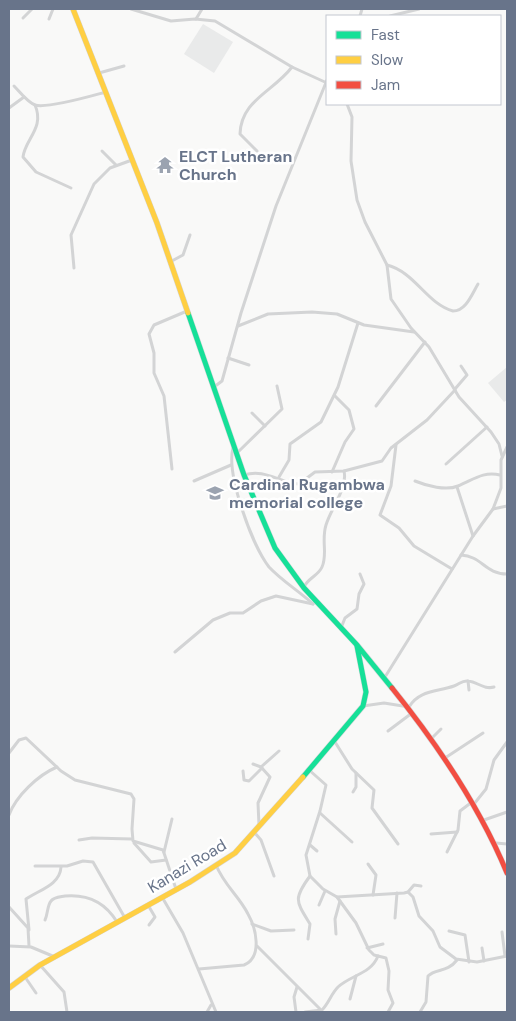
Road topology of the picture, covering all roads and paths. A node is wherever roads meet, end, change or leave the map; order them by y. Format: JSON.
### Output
{"nodes":[{"id":1,"x":32,"y":9,"type":"edge"},
{"id":2,"x":54,"y":9,"type":"edge"},
{"id":3,"x":73,"y":9,"type":"edge"},
{"id":4,"x":131,"y":9,"type":"edge"},
{"id":5,"x":202,"y":9,"type":"edge"},
{"id":6,"x":419,"y":9,"type":"edge"},
{"id":7,"x":394,"y":15,"type":"edge"},
{"id":8,"x":22,"y":18,"type":"dead end"},
{"id":9,"x":195,"y":19,"type":"junction"},
{"id":10,"x":49,"y":20,"type":"dead end"},
{"id":11,"x":124,"y":66,"type":"dead end"},
{"id":12,"x":292,"y":67,"type":"junction"},
{"id":13,"x":99,"y":73,"type":"junction"},
{"id":14,"x":326,"y":82,"type":"edge"},
{"id":15,"x":326,"y":84,"type":"edge"},
{"id":16,"x":14,"y":86,"type":"dead end"},
{"id":17,"x":106,"y":92,"type":"junction"},
{"id":18,"x":24,"y":97,"type":"junction"},
{"id":19,"x":34,"y":105,"type":"junction"},
{"id":20,"x":348,"y":105,"type":"edge"},
{"id":21,"x":9,"y":108,"type":"edge"},
{"id":22,"x":102,"y":151,"type":"dead end"},
{"id":23,"x":257,"y":151,"type":"dead end"},
{"id":24,"x":132,"y":160,"type":"junction"},
{"id":25,"x":116,"y":165,"type":"junction"},
{"id":26,"x":71,"y":188,"type":"dead end"},
{"id":27,"x":190,"y":235,"type":"dead end"},
{"id":28,"x":170,"y":262,"type":"junction"},
{"id":29,"x":387,"y":265,"type":"junction"},
{"id":30,"x":74,"y":268,"type":"dead end"},
{"id":31,"x":478,"y":284,"type":"dead end"},
{"id":32,"x":187,"y":311,"type":"junction"},
{"id":33,"x":358,"y":323,"type":"junction"},
{"id":34,"x":238,"y":326,"type":"junction"},
{"id":35,"x":415,"y":332,"type":"junction"},
{"id":36,"x":425,"y":342,"type":"junction"},
{"id":37,"x":228,"y":358,"type":"junction"},
{"id":38,"x":249,"y":365,"type":"dead end"},
{"id":39,"x":461,"y":366,"type":"dead end"},
{"id":40,"x":277,"y":386,"type":"dead end"},
{"id":41,"x":213,"y":387,"type":"junction"},
{"id":42,"x":455,"y":389,"type":"junction"},
{"id":43,"x":335,"y":396,"type":"junction"},
{"id":44,"x":376,"y":406,"type":"dead end"},
{"id":45,"x":252,"y":413,"type":"dead end"},
{"id":46,"x":265,"y":426,"type":"junction"},
{"id":47,"x":487,"y":427,"type":"junction"},
{"id":48,"x":396,"y":444,"type":"junction"},
{"id":49,"x":234,"y":445,"type":"junction"},
{"id":50,"x":507,"y":447,"type":"edge"},
{"id":51,"x":237,"y":454,"type":"junction"},
{"id":52,"x":502,"y":456,"type":"junction"},
{"id":53,"x":231,"y":464,"type":"junction"},
{"id":54,"x":446,"y":464,"type":"dead end"},
{"id":55,"x":172,"y":468,"type":"dead end"},
{"id":56,"x":344,"y":471,"type":"junction"},
{"id":57,"x":332,"y":472,"type":"junction"},
{"id":58,"x":244,"y":475,"type":"junction"},
{"id":59,"x":500,"y":475,"type":"junction"},
{"id":60,"x":279,"y":478,"type":"junction"},
{"id":61,"x":194,"y":481,"type":"dead end"},
{"id":62,"x":415,"y":481,"type":"dead end"},
{"id":63,"x":456,"y":487,"type":"junction"},
{"id":64,"x":507,"y":506,"type":"edge"},
{"id":65,"x":493,"y":509,"type":"junction"},
{"id":66,"x":473,"y":536,"type":"junction"},
{"id":67,"x":461,"y":555,"type":"junction"},
{"id":68,"x":452,"y":569,"type":"junction"},
{"id":69,"x":360,"y":574,"type":"dead end"},
{"id":70,"x":507,"y":574,"type":"edge"},
{"id":71,"x":304,"y":588,"type":"junction"},
{"id":72,"x":316,"y":604,"type":"junction"},
{"id":73,"x":341,"y":628,"type":"junction"},
{"id":74,"x":357,"y":645,"type":"junction"},
{"id":75,"x":175,"y":652,"type":"dead end"},
{"id":76,"x":385,"y":678,"type":"junction"},
{"id":77,"x":467,"y":681,"type":"junction"},
{"id":78,"x":494,"y":688,"type":"dead end"},
{"id":79,"x":469,"y":690,"type":"dead end"},
{"id":80,"x":363,"y":706,"type":"junction"},
{"id":81,"x":411,"y":710,"type":"junction"},
{"id":82,"x":441,"y":729,"type":"dead end"},
{"id":83,"x":388,"y":731,"type":"dead end"},
{"id":84,"x":484,"y":732,"type":"dead end"},
{"id":85,"x":431,"y":740,"type":"junction"},
{"id":86,"x":335,"y":742,"type":"junction"},
{"id":87,"x":507,"y":742,"type":"edge"},
{"id":88,"x":279,"y":751,"type":"dead end"},
{"id":89,"x":9,"y":753,"type":"edge"},
{"id":90,"x":445,"y":758,"type":"junction"},
{"id":91,"x":253,"y":764,"type":"dead end"},
{"id":92,"x":57,"y":767,"type":"junction"},
{"id":93,"x":262,"y":767,"type":"junction"},
{"id":94,"x":308,"y":769,"type":"junction"},
{"id":95,"x":243,"y":771,"type":"dead end"},
{"id":96,"x":356,"y":773,"type":"junction"},
{"id":97,"x":353,"y":792,"type":"dead end"},
{"id":98,"x":473,"y":803,"type":"junction"},
{"id":99,"x":507,"y":812,"type":"edge"},
{"id":100,"x":320,"y":814,"type":"junction"},
{"id":101,"x":9,"y":815,"type":"edge"},
{"id":102,"x":172,"y":819,"type":"dead end"},
{"id":103,"x":484,"y":820,"type":"junction"},
{"id":104,"x":259,"y":825,"type":"junction"},
{"id":105,"x":253,"y":832,"type":"junction"},
{"id":106,"x":457,"y":832,"type":"junction"},
{"id":107,"x":431,"y":834,"type":"dead end"},
{"id":108,"x":79,"y":840,"type":"dead end"},
{"id":109,"x":133,"y":840,"type":"junction"},
{"id":110,"x":352,"y":842,"type":"dead end"},
{"id":111,"x":495,"y":843,"type":"junction"},
{"id":112,"x":309,"y":844,"type":"junction"},
{"id":113,"x":398,"y":844,"type":"dead end"},
{"id":114,"x":507,"y":844,"type":"edge"},
{"id":115,"x":317,"y":851,"type":"dead end"},
{"id":116,"x":447,"y":852,"type":"dead end"},
{"id":117,"x":164,"y":853,"type":"junction"},
{"id":118,"x":166,"y":860,"type":"junction"},
{"id":119,"x":368,"y":864,"type":"dead end"},
{"id":120,"x":216,"y":865,"type":"junction"},
{"id":121,"x":35,"y":866,"type":"dead end"},
{"id":122,"x":61,"y":867,"type":"junction"},
{"id":123,"x":507,"y":873,"type":"edge"},
{"id":124,"x":274,"y":876,"type":"dead end"},
{"id":125,"x":310,"y":876,"type":"junction"},
{"id":126,"x":421,"y":886,"type":"dead end"},
{"id":127,"x":176,"y":889,"type":"junction"},
{"id":128,"x":325,"y":891,"type":"junction"},
{"id":129,"x":408,"y":892,"type":"junction"},
{"id":130,"x":397,"y":894,"type":"junction"},
{"id":131,"x":373,"y":895,"type":"junction"},
{"id":132,"x":162,"y":896,"type":"junction"},
{"id":133,"x":337,"y":897,"type":"junction"},
{"id":134,"x":340,"y":900,"type":"junction"},
{"id":135,"x":147,"y":905,"type":"junction"},
{"id":136,"x":319,"y":905,"type":"dead end"},
{"id":137,"x":9,"y":907,"type":"edge"},
{"id":138,"x":125,"y":918,"type":"junction"},
{"id":139,"x":395,"y":918,"type":"dead end"},
{"id":140,"x":45,"y":920,"type":"dead end"},
{"id":141,"x":117,"y":922,"type":"junction"},
{"id":142,"x":252,"y":924,"type":"junction"},
{"id":143,"x":149,"y":925,"type":"dead end"},
{"id":144,"x":29,"y":930,"type":"junction"},
{"id":145,"x":294,"y":930,"type":"dead end"},
{"id":146,"x":449,"y":931,"type":"dead end"},
{"id":147,"x":502,"y":932,"type":"dead end"},
{"id":148,"x":336,"y":934,"type":"dead end"},
{"id":149,"x":308,"y":939,"type":"dead end"},
{"id":150,"x":383,"y":944,"type":"dead end"},
{"id":151,"x":256,"y":945,"type":"junction"},
{"id":152,"x":9,"y":946,"type":"edge"},
{"id":153,"x":29,"y":946,"type":"junction"},
{"id":154,"x":367,"y":948,"type":"junction"},
{"id":155,"x":482,"y":948,"type":"dead end"},
{"id":156,"x":378,"y":956,"type":"junction"},
{"id":157,"x":506,"y":956,"type":"edge"},
{"id":158,"x":56,"y":957,"type":"junction"},
{"id":159,"x":457,"y":960,"type":"junction"},
{"id":160,"x":484,"y":961,"type":"junction"},
{"id":161,"x":469,"y":962,"type":"junction"},
{"id":162,"x":40,"y":965,"type":"junction"},
{"id":163,"x":199,"y":969,"type":"junction"},
{"id":164,"x":356,"y":975,"type":"junction"},
{"id":165,"x":25,"y":977,"type":"junction"},
{"id":166,"x":297,"y":987,"type":"junction"},
{"id":167,"x":9,"y":988,"type":"edge"},
{"id":168,"x":36,"y":993,"type":"dead end"},
{"id":169,"x":350,"y":999,"type":"dead end"},
{"id":170,"x":212,"y":1005,"type":"junction"},
{"id":171,"x":321,"y":1010,"type":"junction"},
{"id":172,"x":67,"y":1012,"type":"edge"},
{"id":173,"x":208,"y":1012,"type":"edge"},
{"id":174,"x":216,"y":1012,"type":"edge"},
{"id":175,"x":296,"y":1012,"type":"edge"},
{"id":176,"x":305,"y":1012,"type":"edge"},
{"id":177,"x":388,"y":1012,"type":"edge"},
{"id":178,"x":420,"y":1012,"type":"edge"}],
"edges":[{"from":1,"to":8,"type":"street"},
{"from":2,"to":10,"type":"street"},
{"from":3,"to":13,"type":"main road"},
{"from":4,"to":9,"type":"street"},
{"from":5,"to":9,"type":"street"},
{"from":6,"to":7,"type":"street"},
{"from":9,"to":12,"type":"street"},
{"from":11,"to":13,"type":"street"},
{"from":12,"to":14,"type":"street"},
{"from":12,"to":23,"type":"street"},
{"from":13,"to":17,"type":"main road"},
{"from":15,"to":34,"type":"street"},
{"from":16,"to":18,"type":"street"},
{"from":17,"to":19,"type":"street"},
{"from":17,"to":24,"type":"main road"},
{"from":18,"to":19,"type":"street"},
{"from":18,"to":21,"type":"street"},
{"from":19,"to":26,"type":"street"},
{"from":20,"to":29,"type":"street"},
{"from":22,"to":25,"type":"street"},
{"from":24,"to":25,"type":"street"},
{"from":24,"to":28,"type":"main road"},
{"from":25,"to":30,"type":"street"},
{"from":27,"to":28,"type":"street"},
{"from":28,"to":32,"type":"main road"},
{"from":29,"to":31,"type":"street"},
{"from":29,"to":35,"type":"street"},
{"from":32,"to":41,"type":"main road"},
{"from":32,"to":55,"type":"street"},
{"from":33,"to":34,"type":"street"},
{"from":33,"to":35,"type":"street"},
{"from":33,"to":43,"type":"street"},
{"from":34,"to":37,"type":"street"},
{"from":35,"to":36,"type":"street"},
{"from":36,"to":42,"type":"street"},
{"from":36,"to":44,"type":"street"},
{"from":37,"to":38,"type":"street"},
{"from":37,"to":41,"type":"street"},
{"from":39,"to":42,"type":"street"},
{"from":40,"to":46,"type":"street"},
{"from":41,"to":49,"type":"main road"},
{"from":42,"to":47,"type":"street"},
{"from":42,"to":48,"type":"street"},
{"from":43,"to":57,"type":"street"},
{"from":43,"to":60,"type":"street"},
{"from":45,"to":46,"type":"street"},
{"from":46,"to":51,"type":"street"},
{"from":47,"to":52,"type":"street"},
{"from":47,"to":54,"type":"street"},
{"from":48,"to":56,"type":"street"},
{"from":48,"to":68,"type":"street"},
{"from":49,"to":51,"type":"main road"},
{"from":49,"to":53,"type":"street"},
{"from":50,"to":52,"type":"street"},
{"from":51,"to":58,"type":"main road"},
{"from":52,"to":59,"type":"street"},
{"from":53,"to":61,"type":"street"},
{"from":53,"to":72,"type":"street"},
{"from":56,"to":57,"type":"street"},
{"from":56,"to":71,"type":"street"},
{"from":57,"to":60,"type":"street"},
{"from":58,"to":60,"type":"street"},
{"from":58,"to":71,"type":"main road"},
{"from":59,"to":63,"type":"street"},
{"from":59,"to":65,"type":"street"},
{"from":62,"to":63,"type":"street"},
{"from":63,"to":66,"type":"street"},
{"from":64,"to":65,"type":"street"},
{"from":65,"to":66,"type":"street"},
{"from":66,"to":67,"type":"street"},
{"from":67,"to":68,"type":"street"},
{"from":67,"to":70,"type":"street"},
{"from":68,"to":76,"type":"street"},
{"from":69,"to":73,"type":"street"},
{"from":71,"to":72,"type":"main road"},
{"from":72,"to":73,"type":"main road"},
{"from":72,"to":75,"type":"street"},
{"from":73,"to":74,"type":"main road"},
{"from":74,"to":76,"type":"main road"},
{"from":74,"to":80,"type":"main road"},
{"from":76,"to":81,"type":"main road"},
{"from":77,"to":78,"type":"street"},
{"from":77,"to":79,"type":"street"},
{"from":77,"to":81,"type":"street"},
{"from":80,"to":81,"type":"street"},
{"from":80,"to":86,"type":"main road","name":"Kanazi Road"},
{"from":81,"to":83,"type":"street"},
{"from":81,"to":85,"type":"main road"},
{"from":82,"to":85,"type":"street"},
{"from":84,"to":90,"type":"street"},
{"from":85,"to":90,"type":"main road"},
{"from":86,"to":94,"type":"main road","name":"Kanazi Road"},
{"from":86,"to":96,"type":"street"},
{"from":87,"to":98,"type":"street"},
{"from":88,"to":93,"type":"street"},
{"from":89,"to":92,"type":"street"},
{"from":90,"to":98,"type":"main road"},
{"from":91,"to":93,"type":"street"},
{"from":92,"to":101,"type":"street"},
{"from":92,"to":109,"type":"street"},
{"from":93,"to":95,"type":"street"},
{"from":93,"to":104,"type":"street"},
{"from":94,"to":100,"type":"street"},
{"from":94,"to":104,"type":"main road","name":"Kanazi Road"},
{"from":96,"to":97,"type":"street"},
{"from":96,"to":113,"type":"street"},
{"from":98,"to":103,"type":"main road"},
{"from":98,"to":106,"type":"street"},
{"from":99,"to":103,"type":"street"},
{"from":100,"to":110,"type":"street"},
{"from":100,"to":112,"type":"street"},
{"from":102,"to":117,"type":"street"},
{"from":103,"to":111,"type":"main road"},
{"from":104,"to":105,"type":"main road","name":"Kanazi Road"},
{"from":105,"to":120,"type":"main road","name":"Kanazi Road"},
{"from":105,"to":124,"type":"street"},
{"from":106,"to":107,"type":"street"},
{"from":106,"to":116,"type":"street"},
{"from":108,"to":109,"type":"street"},
{"from":109,"to":117,"type":"street"},
{"from":109,"to":118,"type":"street"},
{"from":111,"to":114,"type":"street"},
{"from":111,"to":123,"type":"main road"},
{"from":112,"to":115,"type":"street"},
{"from":112,"to":125,"type":"street"},
{"from":117,"to":118,"type":"street"},
{"from":118,"to":127,"type":"street"},
{"from":119,"to":131,"type":"street"},
{"from":120,"to":127,"type":"main road","name":"Kanazi Road"},
{"from":120,"to":142,"type":"street"},
{"from":121,"to":122,"type":"street"},
{"from":122,"to":138,"type":"street"},
{"from":122,"to":144,"type":"street"},
{"from":125,"to":128,"type":"street"},
{"from":125,"to":149,"type":"street"},
{"from":126,"to":129,"type":"street"},
{"from":127,"to":132,"type":"main road","name":"Kanazi Road"},
{"from":128,"to":133,"type":"street"},
{"from":128,"to":136,"type":"street"},
{"from":129,"to":130,"type":"street"},
{"from":129,"to":159,"type":"street"},
{"from":130,"to":131,"type":"street"},
{"from":130,"to":139,"type":"street"},
{"from":131,"to":133,"type":"street"},
{"from":132,"to":135,"type":"main road","name":"Kanazi Road"},
{"from":132,"to":163,"type":"street"},
{"from":133,"to":134,"type":"street"},
{"from":134,"to":148,"type":"street"},
{"from":134,"to":154,"type":"street"},
{"from":135,"to":138,"type":"main road","name":"Kanazi Road"},
{"from":135,"to":143,"type":"street"},
{"from":137,"to":144,"type":"street"},
{"from":138,"to":141,"type":"main road","name":"Kanazi Road"},
{"from":140,"to":141,"type":"street"},
{"from":141,"to":158,"type":"main road","name":"Kanazi Road"},
{"from":142,"to":145,"type":"street"},
{"from":142,"to":151,"type":"street"},
{"from":144,"to":153,"type":"street"},
{"from":146,"to":161,"type":"street"},
{"from":147,"to":157,"type":"street"},
{"from":150,"to":154,"type":"street"},
{"from":151,"to":163,"type":"street"},
{"from":151,"to":166,"type":"street"},
{"from":152,"to":153,"type":"street"},
{"from":153,"to":158,"type":"street"},
{"from":154,"to":156,"type":"street"},
{"from":155,"to":160,"type":"street"},
{"from":156,"to":164,"type":"street"},
{"from":156,"to":177,"type":"street"},
{"from":157,"to":160,"type":"street"},
{"from":158,"to":162,"type":"main road","name":"Kanazi Road"},
{"from":159,"to":161,"type":"street"},
{"from":159,"to":178,"type":"street"},
{"from":160,"to":161,"type":"street"},
{"from":162,"to":165,"type":"main road","name":"Kanazi Road"},
{"from":162,"to":172,"type":"street"},
{"from":163,"to":170,"type":"street"},
{"from":164,"to":169,"type":"street"},
{"from":164,"to":171,"type":"street"},
{"from":165,"to":167,"type":"main road","name":"Kanazi Road"},
{"from":165,"to":168,"type":"street"},
{"from":166,"to":171,"type":"street"},
{"from":166,"to":175,"type":"street"},
{"from":170,"to":173,"type":"street"},
{"from":170,"to":174,"type":"street"},
{"from":171,"to":176,"type":"street"}]}
